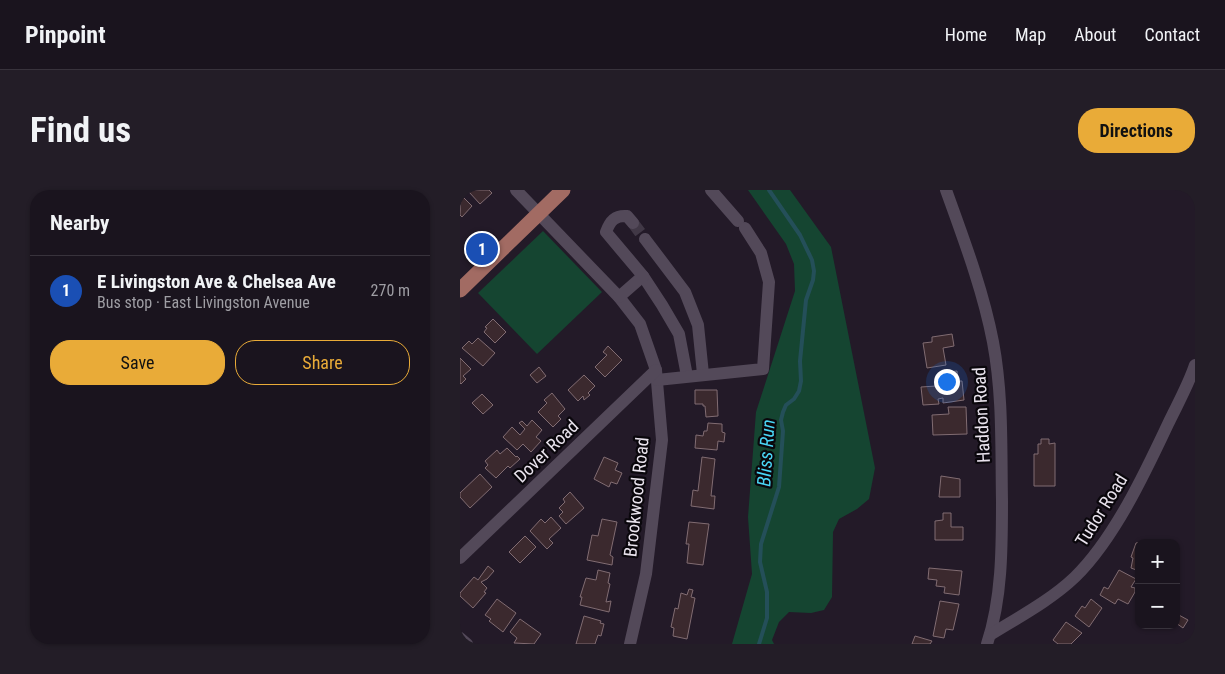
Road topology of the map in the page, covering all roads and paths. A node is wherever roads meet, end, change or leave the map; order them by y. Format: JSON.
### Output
{"nodes":[{"id":1,"x":516,"y":190,"type":"edge"},
{"id":2,"x":563,"y":190,"type":"edge"},
{"id":3,"x":711,"y":190,"type":"edge"},
{"id":4,"x":946,"y":190,"type":"edge"},
{"id":5,"x":539,"y":213,"type":"junction"},
{"id":6,"x":632,"y":223,"type":"dead end"},
{"id":7,"x":645,"y":239,"type":"tunnel mouth"},
{"id":8,"x":643,"y":276,"type":"junction"},
{"id":9,"x":460,"y":290,"type":"edge"},
{"id":10,"x":620,"y":297,"type":"junction"},
{"id":11,"x":1195,"y":366,"type":"edge"},
{"id":12,"x":704,"y":374,"type":"junction"},
{"id":13,"x":656,"y":375,"type":"junction"},
{"id":14,"x":687,"y":376,"type":"junction"},
{"id":15,"x":460,"y":558,"type":"edge"},
{"id":16,"x":460,"y":638,"type":"edge"},
{"id":17,"x":989,"y":639,"type":"edge"},
{"id":18,"x":467,"y":644,"type":"edge"},
{"id":19,"x":630,"y":644,"type":"edge"}],
"edges":[{"from":1,"to":5,"type":"street","name":"Brookwood Road"},
{"from":2,"to":5,"type":"main road"},
{"from":3,"to":12,"type":"street"},
{"from":4,"to":17,"type":"street","name":"Haddon Road"},
{"from":5,"to":9,"type":"main road"},
{"from":5,"to":10,"type":"street","name":"Brookwood Road"},
{"from":6,"to":8,"type":"street"},
{"from":7,"to":12,"type":"street"},
{"from":8,"to":10,"type":"street"},
{"from":8,"to":14,"type":"street"},
{"from":10,"to":13,"type":"street","name":"Brookwood Road"},
{"from":11,"to":17,"type":"street","name":"Tudor Road"},
{"from":12,"to":14,"type":"street"},
{"from":13,"to":14,"type":"street"},
{"from":13,"to":15,"type":"street","name":"Dover Road"},
{"from":13,"to":19,"type":"street","name":"Brookwood Road"},
{"from":16,"to":18,"type":"street"}]}
